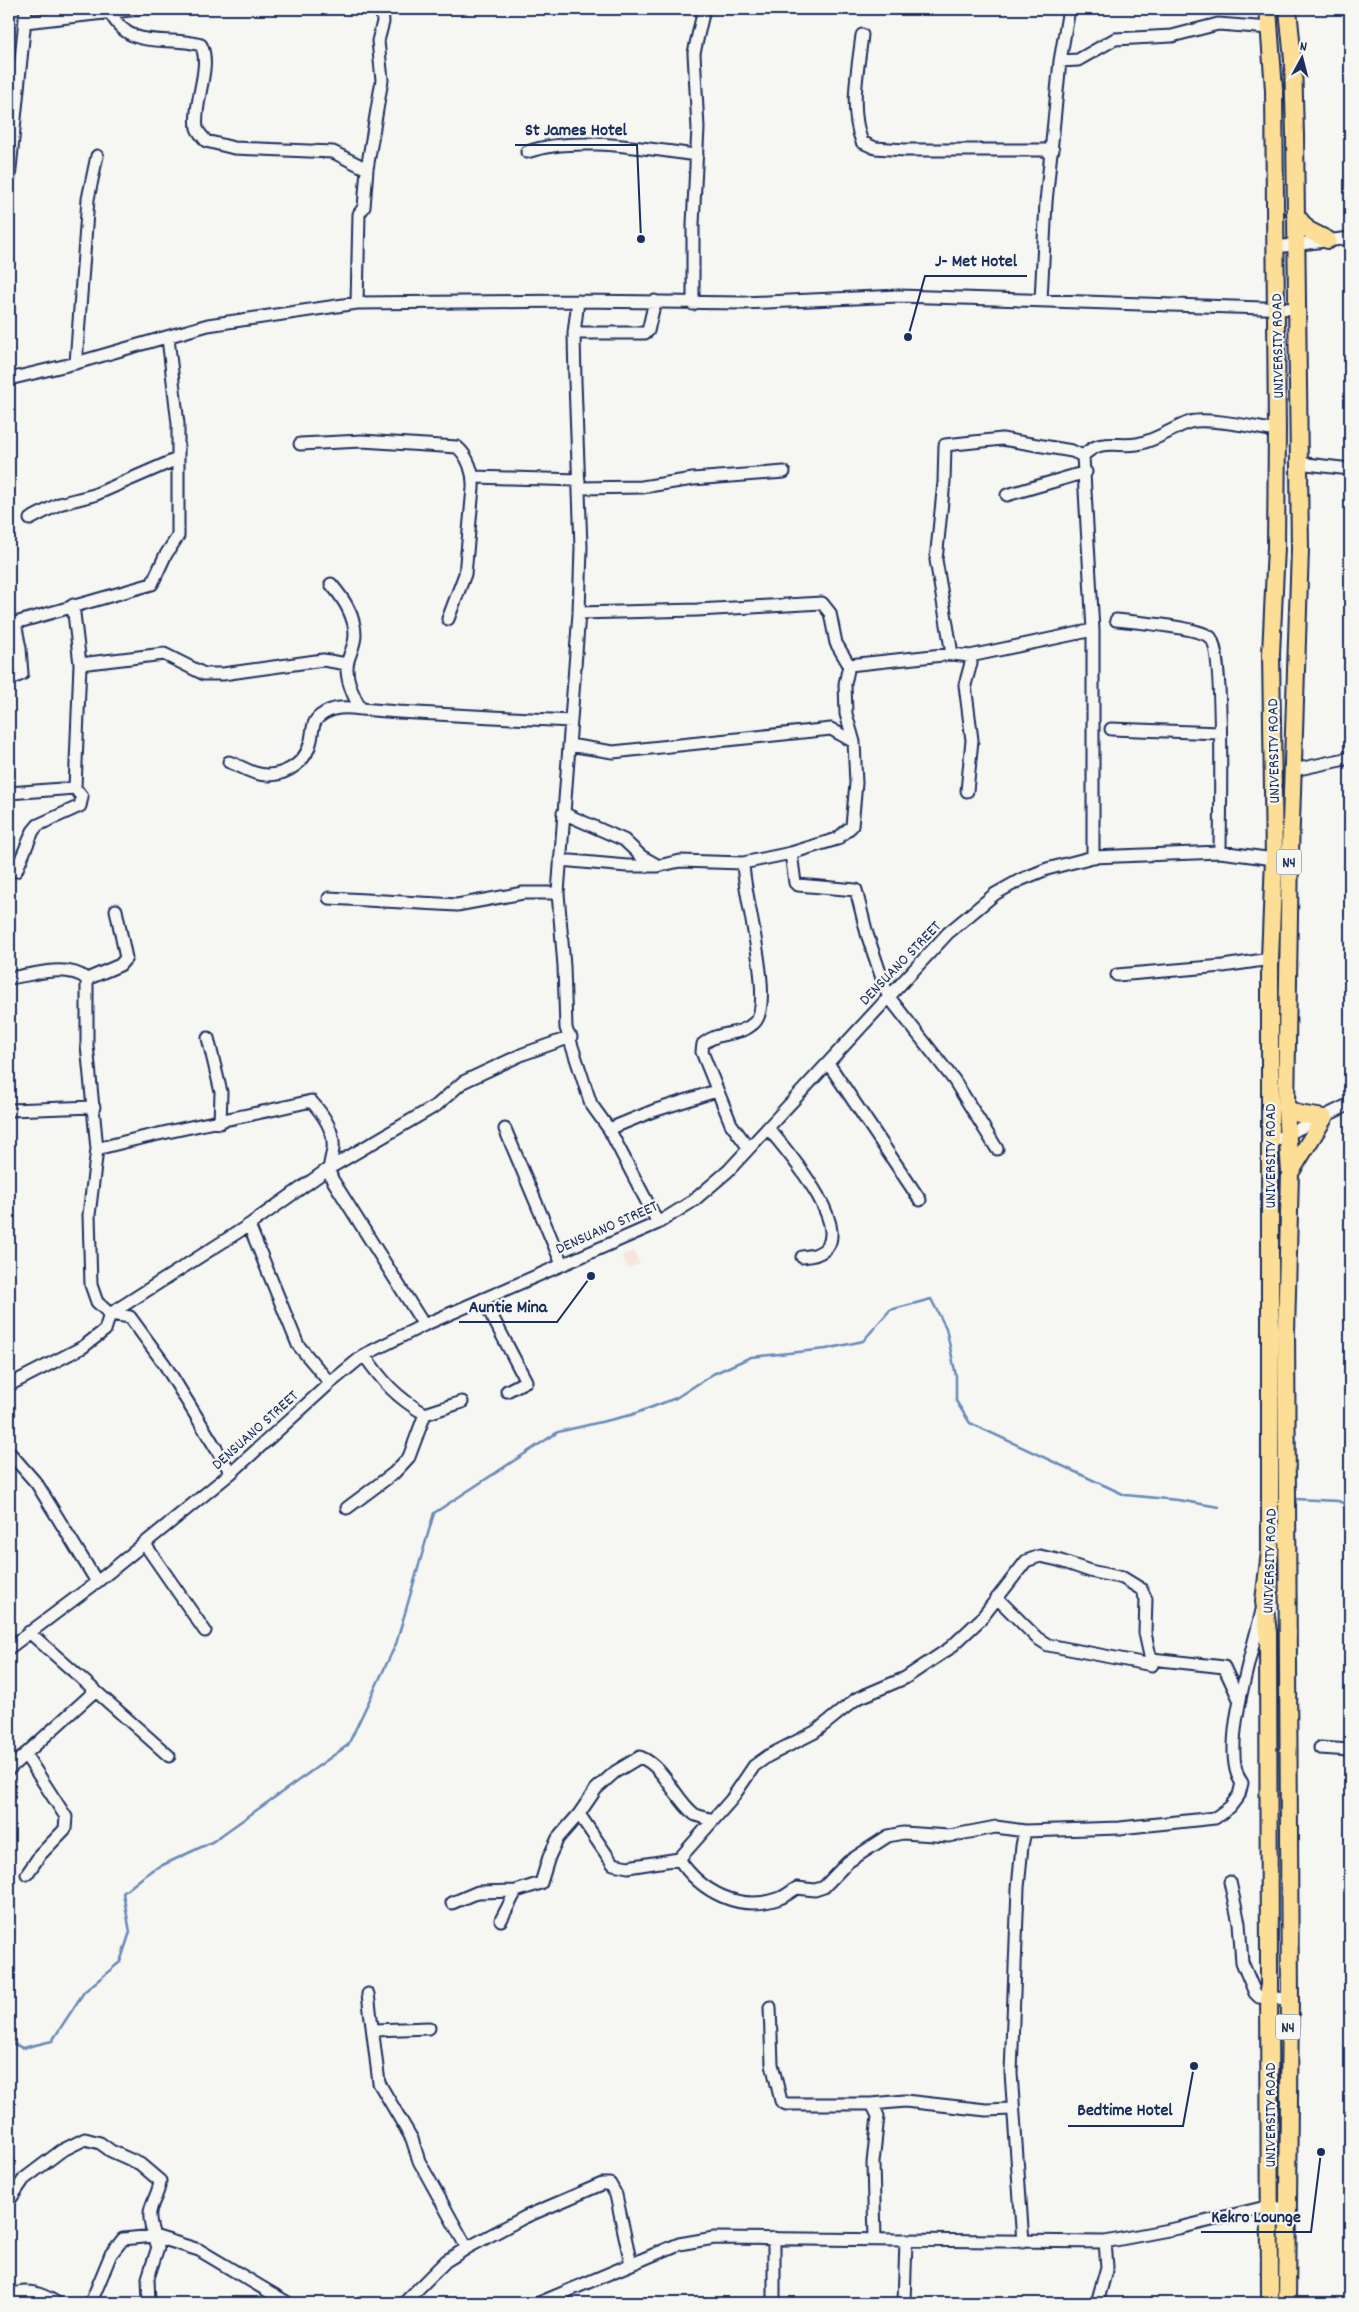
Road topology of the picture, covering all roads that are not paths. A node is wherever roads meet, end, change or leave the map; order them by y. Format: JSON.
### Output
{"nodes":[{"id":1,"x":26,"y":9,"type":"edge"},
{"id":2,"x":138,"y":9,"type":"edge"},
{"id":3,"x":382,"y":9,"type":"edge"},
{"id":4,"x":704,"y":9,"type":"edge"},
{"id":5,"x":1069,"y":9,"type":"edge"},
{"id":6,"x":1268,"y":9,"type":"edge"},
{"id":7,"x":1288,"y":9,"type":"edge"},
{"id":8,"x":110,"y":12,"type":"junction"},
{"id":9,"x":26,"y":22,"type":"junction"},
{"id":10,"x":1270,"y":28,"type":"junction"},
{"id":11,"x":862,"y":35,"type":"dead end"},
{"id":12,"x":1060,"y":61,"type":"junction"},
{"id":13,"x":1053,"y":150,"type":"junction"},
{"id":14,"x":527,"y":152,"type":"dead end"},
{"id":15,"x":697,"y":155,"type":"junction"},
{"id":16,"x":97,"y":156,"type":"dead end"},
{"id":17,"x":367,"y":169,"type":"junction"},
{"id":18,"x":9,"y":180,"type":"edge"},
{"id":19,"x":1296,"y":214,"type":"junction"},
{"id":20,"x":1350,"y":238,"type":"edge"},
{"id":21,"x":1328,"y":240,"type":"junction"},
{"id":22,"x":1296,"y":246,"type":"junction"},
{"id":23,"x":1276,"y":247,"type":"junction"},
{"id":24,"x":1041,"y":300,"type":"junction"},
{"id":25,"x":578,"y":301,"type":"junction"},
{"id":26,"x":655,"y":301,"type":"junction"},
{"id":27,"x":357,"y":303,"type":"junction"},
{"id":28,"x":693,"y":304,"type":"junction"},
{"id":29,"x":1276,"y":308,"type":"junction"},
{"id":30,"x":1297,"y":309,"type":"junction"},
{"id":31,"x":574,"y":333,"type":"junction"},
{"id":32,"x":168,"y":338,"type":"junction"},
{"id":33,"x":76,"y":363,"type":"junction"},
{"id":34,"x":9,"y":379,"type":"edge"},
{"id":35,"x":1277,"y":432,"type":"junction"},
{"id":36,"x":300,"y":444,"type":"dead end"},
{"id":37,"x":1084,"y":456,"type":"junction"},
{"id":38,"x":177,"y":459,"type":"junction"},
{"id":39,"x":1298,"y":463,"type":"junction"},
{"id":40,"x":1350,"y":469,"type":"edge"},
{"id":41,"x":784,"y":472,"type":"dead end"},
{"id":42,"x":1086,"y":472,"type":"junction"},
{"id":43,"x":473,"y":477,"type":"junction"},
{"id":44,"x":579,"y":484,"type":"junction"},
{"id":45,"x":1007,"y":495,"type":"dead end"},
{"id":46,"x":30,"y":519,"type":"dead end"},
{"id":47,"x":331,"y":584,"type":"dead end"},
{"id":48,"x":73,"y":605,"type":"junction"},
{"id":49,"x":579,"y":612,"type":"junction"},
{"id":50,"x":448,"y":619,"type":"dead end"},
{"id":51,"x":1116,"y":620,"type":"dead end"},
{"id":52,"x":12,"y":622,"type":"edge"},
{"id":53,"x":1093,"y":630,"type":"junction"},
{"id":54,"x":952,"y":654,"type":"junction"},
{"id":55,"x":970,"y":656,"type":"junction"},
{"id":56,"x":80,"y":664,"type":"junction"},
{"id":57,"x":347,"y":664,"type":"junction"},
{"id":58,"x":848,"y":665,"type":"junction"},
{"id":59,"x":9,"y":680,"type":"edge"},
{"id":60,"x":361,"y":708,"type":"junction"},
{"id":61,"x":846,"y":714,"type":"junction"},
{"id":62,"x":571,"y":721,"type":"junction"},
{"id":63,"x":831,"y":729,"type":"junction"},
{"id":64,"x":1111,"y":729,"type":"dead end"},
{"id":65,"x":1220,"y":733,"type":"junction"},
{"id":66,"x":854,"y":742,"type":"junction"},
{"id":67,"x":569,"y":745,"type":"junction"},
{"id":68,"x":1350,"y":758,"type":"edge"},
{"id":69,"x":229,"y":762,"type":"dead end"},
{"id":70,"x":1294,"y":770,"type":"junction"},
{"id":71,"x":75,"y":788,"type":"junction"},
{"id":72,"x":967,"y":791,"type":"dead end"},
{"id":73,"x":9,"y":793,"type":"edge"},
{"id":74,"x":563,"y":813,"type":"junction"},
{"id":75,"x":1220,"y":852,"type":"junction"},
{"id":76,"x":791,"y":853,"type":"junction"},
{"id":77,"x":1290,"y":853,"type":"junction"},
{"id":78,"x":1093,"y":857,"type":"junction"},
{"id":79,"x":1274,"y":859,"type":"junction"},
{"id":80,"x":560,"y":860,"type":"junction"},
{"id":81,"x":743,"y":863,"type":"junction"},
{"id":82,"x":658,"y":866,"type":"junction"},
{"id":83,"x":16,"y":870,"type":"dead end"},
{"id":84,"x":558,"y":893,"type":"junction"},
{"id":85,"x":329,"y":898,"type":"dead end"},
{"id":86,"x":116,"y":910,"type":"dead end"},
{"id":87,"x":1270,"y":959,"type":"junction"},
{"id":88,"x":1117,"y":975,"type":"dead end"},
{"id":89,"x":9,"y":978,"type":"edge"},
{"id":90,"x":87,"y":979,"type":"junction"},
{"id":91,"x":888,"y":996,"type":"junction"},
{"id":92,"x":571,"y":1037,"type":"junction"},
{"id":93,"x":208,"y":1038,"type":"dead end"},
{"id":94,"x":828,"y":1063,"type":"junction"},
{"id":95,"x":716,"y":1091,"type":"junction"},
{"id":96,"x":1350,"y":1104,"type":"edge"},
{"id":97,"x":94,"y":1107,"type":"junction"},
{"id":98,"x":1286,"y":1108,"type":"junction"},
{"id":99,"x":9,"y":1110,"type":"edge"},
{"id":100,"x":1324,"y":1118,"type":"junction"},
{"id":101,"x":220,"y":1123,"type":"junction"},
{"id":102,"x":504,"y":1128,"type":"dead end"},
{"id":103,"x":768,"y":1128,"type":"junction"},
{"id":104,"x":609,"y":1129,"type":"junction"},
{"id":105,"x":1288,"y":1134,"type":"junction"},
{"id":106,"x":1269,"y":1143,"type":"junction"},
{"id":107,"x":748,"y":1147,"type":"junction"},
{"id":108,"x":97,"y":1149,"type":"junction"},
{"id":109,"x":997,"y":1149,"type":"dead end"},
{"id":110,"x":328,"y":1168,"type":"junction"},
{"id":111,"x":1290,"y":1173,"type":"junction"},
{"id":112,"x":920,"y":1200,"type":"dead end"},
{"id":113,"x":658,"y":1223,"type":"junction"},
{"id":114,"x":250,"y":1225,"type":"junction"},
{"id":115,"x":802,"y":1257,"type":"dead end"},
{"id":116,"x":562,"y":1264,"type":"junction"},
{"id":117,"x":483,"y":1299,"type":"junction"},
{"id":118,"x":110,"y":1314,"type":"junction"},
{"id":119,"x":424,"y":1325,"type":"junction"},
{"id":120,"x":364,"y":1355,"type":"junction"},
{"id":121,"x":330,"y":1383,"type":"junction"},
{"id":122,"x":9,"y":1385,"type":"edge"},
{"id":123,"x":507,"y":1390,"type":"dead end"},
{"id":124,"x":462,"y":1402,"type":"dead end"},
{"id":125,"x":425,"y":1414,"type":"junction"},
{"id":126,"x":9,"y":1452,"type":"edge"},
{"id":127,"x":231,"y":1473,"type":"junction"},
{"id":128,"x":346,"y":1508,"type":"dead end"},
{"id":129,"x":144,"y":1543,"type":"junction"},
{"id":130,"x":97,"y":1582,"type":"junction"},
{"id":131,"x":997,"y":1598,"type":"junction"},
{"id":132,"x":1264,"y":1601,"type":"junction"},
{"id":133,"x":205,"y":1631,"type":"dead end"},
{"id":134,"x":29,"y":1632,"type":"junction"},
{"id":135,"x":9,"y":1648,"type":"edge"},
{"id":136,"x":1152,"y":1659,"type":"junction"},
{"id":137,"x":95,"y":1690,"type":"junction"},
{"id":138,"x":1240,"y":1701,"type":"junction"},
{"id":139,"x":1320,"y":1748,"type":"dead end"},
{"id":140,"x":1350,"y":1750,"type":"edge"},
{"id":141,"x":25,"y":1754,"type":"junction"},
{"id":142,"x":169,"y":1756,"type":"dead end"},
{"id":143,"x":9,"y":1769,"type":"edge"},
{"id":144,"x":579,"y":1814,"type":"junction"},
{"id":145,"x":713,"y":1820,"type":"junction"},
{"id":146,"x":1025,"y":1831,"type":"junction"},
{"id":147,"x":679,"y":1859,"type":"junction"},
{"id":148,"x":27,"y":1874,"type":"dead end"},
{"id":149,"x":1230,"y":1882,"type":"dead end"},
{"id":150,"x":516,"y":1892,"type":"junction"},
{"id":151,"x":452,"y":1903,"type":"dead end"},
{"id":152,"x":501,"y":1920,"type":"dead end"},
{"id":153,"x":368,"y":1994,"type":"dead end"},
{"id":154,"x":1269,"y":1998,"type":"junction"},
{"id":155,"x":1290,"y":1999,"type":"junction"},
{"id":156,"x":770,"y":2007,"type":"dead end"},
{"id":157,"x":429,"y":2028,"type":"dead end"},
{"id":158,"x":374,"y":2030,"type":"junction"},
{"id":159,"x":872,"y":2104,"type":"junction"},
{"id":160,"x":1012,"y":2110,"type":"junction"},
{"id":161,"x":9,"y":2201,"type":"edge"},
{"id":162,"x":1270,"y":2206,"type":"junction"},
{"id":163,"x":1288,"y":2210,"type":"junction"},
{"id":164,"x":154,"y":2236,"type":"junction"},
{"id":165,"x":774,"y":2238,"type":"junction"},
{"id":166,"x":875,"y":2239,"type":"junction"},
{"id":167,"x":906,"y":2240,"type":"junction"},
{"id":168,"x":1023,"y":2242,"type":"junction"},
{"id":169,"x":1105,"y":2242,"type":"junction"},
{"id":170,"x":467,"y":2248,"type":"junction"},
{"id":171,"x":631,"y":2264,"type":"junction"},
{"id":172,"x":9,"y":2296,"type":"edge"},
{"id":173,"x":545,"y":2302,"type":"edge"},
{"id":174,"x":57,"y":2303,"type":"edge"},
{"id":175,"x":88,"y":2303,"type":"edge"},
{"id":176,"x":149,"y":2303,"type":"edge"},
{"id":177,"x":288,"y":2303,"type":"edge"},
{"id":178,"x":404,"y":2303,"type":"edge"},
{"id":179,"x":774,"y":2303,"type":"edge"},
{"id":180,"x":904,"y":2303,"type":"edge"},
{"id":181,"x":1097,"y":2303,"type":"edge"},
{"id":182,"x":1270,"y":2303,"type":"edge"},
{"id":183,"x":1287,"y":2303,"type":"edge"}],
"edges":[{"from":1,"to":9,"type":"street"},
{"from":2,"to":8,"type":"street"},
{"from":3,"to":17,"type":"street"},
{"from":4,"to":15,"type":"street"},
{"from":5,"to":12,"type":"street"},
{"from":6,"to":10,"type":"highway","name":"UNIVERSITY ROAD","number":"N4"},
{"from":7,"to":19,"type":"highway","name":"UNIVERSITY ROAD","number":"N4"},
{"from":8,"to":9,"type":"street"},
{"from":8,"to":17,"type":"street"},
{"from":9,"to":18,"type":"street"},
{"from":10,"to":12,"type":"street"},
{"from":10,"to":23,"type":"highway","name":"UNIVERSITY ROAD","number":"N4"},
{"from":11,"to":13,"type":"street"},
{"from":12,"to":13,"type":"street"},
{"from":13,"to":24,"type":"street"},
{"from":14,"to":15,"type":"street"},
{"from":15,"to":28,"type":"street"},
{"from":16,"to":33,"type":"street"},
{"from":17,"to":27,"type":"street"},
{"from":19,"to":21,"type":"highway"},
{"from":19,"to":22,"type":"highway","name":"UNIVERSITY ROAD","number":"N4"},
{"from":20,"to":21,"type":"street"},
{"from":21,"to":22,"type":"street"},
{"from":22,"to":23,"type":"street"},
{"from":22,"to":30,"type":"highway","name":"UNIVERSITY ROAD","number":"N4"},
{"from":23,"to":29,"type":"highway","name":"UNIVERSITY ROAD","number":"N4"},
{"from":24,"to":28,"type":"street"},
{"from":24,"to":29,"type":"street"},
{"from":25,"to":26,"type":"street"},
{"from":25,"to":27,"type":"street"},
{"from":25,"to":31,"type":"street"},
{"from":26,"to":28,"type":"street"},
{"from":26,"to":31,"type":"street"},
{"from":27,"to":32,"type":"street"},
{"from":29,"to":30,"type":"street"},
{"from":29,"to":35,"type":"highway","name":"UNIVERSITY ROAD","number":"N4"},
{"from":30,"to":39,"type":"highway","name":"UNIVERSITY ROAD","number":"N4"},
{"from":31,"to":44,"type":"street"},
{"from":32,"to":33,"type":"street"},
{"from":32,"to":38,"type":"street"},
{"from":33,"to":34,"type":"street"},
{"from":35,"to":37,"type":"street"},
{"from":35,"to":79,"type":"highway","name":"UNIVERSITY ROAD","number":"N4"},
{"from":36,"to":43,"type":"street"},
{"from":37,"to":42,"type":"street"},
{"from":37,"to":54,"type":"street"},
{"from":38,"to":46,"type":"street"},
{"from":38,"to":48,"type":"street"},
{"from":39,"to":40,"type":"street"},
{"from":39,"to":70,"type":"highway","name":"UNIVERSITY ROAD","number":"N4"},
{"from":41,"to":44,"type":"street"},
{"from":42,"to":45,"type":"street"},
{"from":42,"to":53,"type":"street"},
{"from":43,"to":44,"type":"street"},
{"from":43,"to":50,"type":"street"},
{"from":44,"to":49,"type":"street"},
{"from":47,"to":57,"type":"street"},
{"from":48,"to":52,"type":"street"},
{"from":48,"to":56,"type":"street"},
{"from":49,"to":58,"type":"street"},
{"from":49,"to":62,"type":"street"},
{"from":51,"to":65,"type":"street"},
{"from":52,"to":59,"type":"street"},
{"from":53,"to":55,"type":"street"},
{"from":53,"to":78,"type":"street"},
{"from":54,"to":55,"type":"street"},
{"from":54,"to":58,"type":"street"},
{"from":55,"to":72,"type":"street"},
{"from":56,"to":57,"type":"street"},
{"from":56,"to":71,"type":"street"},
{"from":57,"to":60,"type":"street"},
{"from":58,"to":61,"type":"street"},
{"from":60,"to":62,"type":"street"},
{"from":60,"to":69,"type":"street"},
{"from":61,"to":63,"type":"street"},
{"from":61,"to":66,"type":"street"},
{"from":62,"to":67,"type":"street"},
{"from":63,"to":66,"type":"street"},
{"from":63,"to":67,"type":"street"},
{"from":64,"to":65,"type":"street"},
{"from":65,"to":75,"type":"street"},
{"from":66,"to":76,"type":"street"},
{"from":67,"to":74,"type":"street"},
{"from":68,"to":70,"type":"street"},
{"from":70,"to":77,"type":"highway","name":"UNIVERSITY ROAD","number":"N4"},
{"from":71,"to":73,"type":"street"},
{"from":71,"to":83,"type":"street"},
{"from":74,"to":80,"type":"street"},
{"from":74,"to":82,"type":"street"},
{"from":75,"to":78,"type":"street","name":"DENSUANO STREET"},
{"from":75,"to":79,"type":"street","name":"DENSUANO STREET"},
{"from":76,"to":81,"type":"street"},
{"from":76,"to":91,"type":"street"},
{"from":77,"to":79,"type":"street","name":"DENSUANO STREET"},
{"from":77,"to":98,"type":"highway","name":"UNIVERSITY ROAD","number":"N4"},
{"from":78,"to":91,"type":"street","name":"DENSUANO STREET"},
{"from":79,"to":87,"type":"highway","name":"UNIVERSITY ROAD","number":"N4"},
{"from":80,"to":82,"type":"street"},
{"from":80,"to":84,"type":"street"},
{"from":81,"to":82,"type":"street"},
{"from":81,"to":95,"type":"street"},
{"from":84,"to":85,"type":"street"},
{"from":84,"to":92,"type":"street"},
{"from":86,"to":90,"type":"street"},
{"from":87,"to":88,"type":"street"},
{"from":87,"to":106,"type":"highway","name":"UNIVERSITY ROAD","number":"N4"},
{"from":89,"to":90,"type":"street"},
{"from":90,"to":97,"type":"street"},
{"from":91,"to":94,"type":"street","name":"DENSUANO STREET"},
{"from":91,"to":109,"type":"street"},
{"from":92,"to":104,"type":"street"},
{"from":92,"to":110,"type":"street"},
{"from":93,"to":101,"type":"street"},
{"from":94,"to":103,"type":"street","name":"DENSUANO STREET"},
{"from":94,"to":112,"type":"street"},
{"from":95,"to":104,"type":"street"},
{"from":95,"to":107,"type":"street"},
{"from":96,"to":100,"type":"street"},
{"from":97,"to":99,"type":"street"},
{"from":97,"to":108,"type":"street"},
{"from":98,"to":100,"type":"highway"},
{"from":98,"to":105,"type":"highway","name":"UNIVERSITY ROAD","number":"N4"},
{"from":100,"to":105,"type":"street"},
{"from":100,"to":111,"type":"highway"},
{"from":101,"to":108,"type":"street"},
{"from":101,"to":110,"type":"street"},
{"from":102,"to":116,"type":"street"},
{"from":103,"to":107,"type":"street","name":"DENSUANO STREET"},
{"from":103,"to":115,"type":"street"},
{"from":104,"to":113,"type":"street"},
{"from":105,"to":106,"type":"street"},
{"from":105,"to":111,"type":"highway","name":"UNIVERSITY ROAD","number":"N4"},
{"from":106,"to":132,"type":"highway","name":"UNIVERSITY ROAD","number":"N4"},
{"from":107,"to":113,"type":"street","name":"DENSUANO STREET"},
{"from":108,"to":118,"type":"street"},
{"from":110,"to":114,"type":"street"},
{"from":110,"to":119,"type":"street"},
{"from":111,"to":155,"type":"highway","name":"UNIVERSITY ROAD","number":"N4"},
{"from":113,"to":116,"type":"street","name":"DENSUANO STREET"},
{"from":114,"to":118,"type":"street"},
{"from":114,"to":121,"type":"street"},
{"from":116,"to":117,"type":"street","name":"DENSUANO STREET"},
{"from":117,"to":119,"type":"street","name":"DENSUANO STREET"},
{"from":117,"to":123,"type":"street"},
{"from":118,"to":122,"type":"street"},
{"from":118,"to":127,"type":"street"},
{"from":119,"to":120,"type":"street","name":"DENSUANO STREET"},
{"from":120,"to":121,"type":"street","name":"DENSUANO STREET"},
{"from":120,"to":125,"type":"street"},
{"from":121,"to":127,"type":"street","name":"DENSUANO STREET"},
{"from":124,"to":125,"type":"street"},
{"from":125,"to":128,"type":"street"},
{"from":126,"to":130,"type":"street"},
{"from":127,"to":129,"type":"street","name":"DENSUANO STREET"},
{"from":129,"to":130,"type":"street","name":"DENSUANO STREET"},
{"from":129,"to":133,"type":"street"},
{"from":130,"to":134,"type":"street","name":"DENSUANO STREET"},
{"from":131,"to":136,"type":"street"},
{"from":131,"to":136,"type":"street"},
{"from":131,"to":145,"type":"street"},
{"from":132,"to":138,"type":"street"},
{"from":132,"to":154,"type":"highway","name":"UNIVERSITY ROAD","number":"N4"},
{"from":134,"to":135,"type":"street","name":"DENSUANO STREET"},
{"from":134,"to":137,"type":"street"},
{"from":136,"to":138,"type":"street"},
{"from":137,"to":141,"type":"street"},
{"from":137,"to":142,"type":"street"},
{"from":138,"to":146,"type":"street"},
{"from":139,"to":140,"type":"street"},
{"from":141,"to":143,"type":"street"},
{"from":141,"to":148,"type":"street"},
{"from":144,"to":145,"type":"street"},
{"from":144,"to":147,"type":"street"},
{"from":144,"to":150,"type":"street"},
{"from":145,"to":147,"type":"street"},
{"from":146,"to":147,"type":"street"},
{"from":146,"to":160,"type":"street"},
{"from":149,"to":154,"type":"street"},
{"from":150,"to":151,"type":"street"},
{"from":150,"to":152,"type":"street"},
{"from":153,"to":158,"type":"street"},
{"from":154,"to":155,"type":"street"},
{"from":154,"to":162,"type":"highway","name":"UNIVERSITY ROAD","number":"N4"},
{"from":155,"to":163,"type":"highway","name":"UNIVERSITY ROAD","number":"N4"},
{"from":156,"to":159,"type":"street"},
{"from":157,"to":158,"type":"street"},
{"from":158,"to":170,"type":"street"},
{"from":159,"to":160,"type":"street"},
{"from":159,"to":166,"type":"street"},
{"from":160,"to":168,"type":"street"},
{"from":161,"to":164,"type":"street"},
{"from":162,"to":163,"type":"street"},
{"from":162,"to":169,"type":"street"},
{"from":162,"to":182,"type":"highway","name":"UNIVERSITY ROAD","number":"N4"},
{"from":163,"to":183,"type":"highway","name":"UNIVERSITY ROAD","number":"N4"},
{"from":164,"to":175,"type":"street"},
{"from":164,"to":176,"type":"street"},
{"from":164,"to":177,"type":"street"},
{"from":165,"to":166,"type":"street"},
{"from":165,"to":171,"type":"street"},
{"from":165,"to":179,"type":"street"},
{"from":166,"to":167,"type":"street"},
{"from":167,"to":168,"type":"street"},
{"from":167,"to":180,"type":"street"},
{"from":168,"to":169,"type":"street"},
{"from":169,"to":181,"type":"street"},
{"from":170,"to":171,"type":"street"},
{"from":170,"to":178,"type":"street"},
{"from":171,"to":173,"type":"street"},
{"from":172,"to":174,"type":"street"}]}
